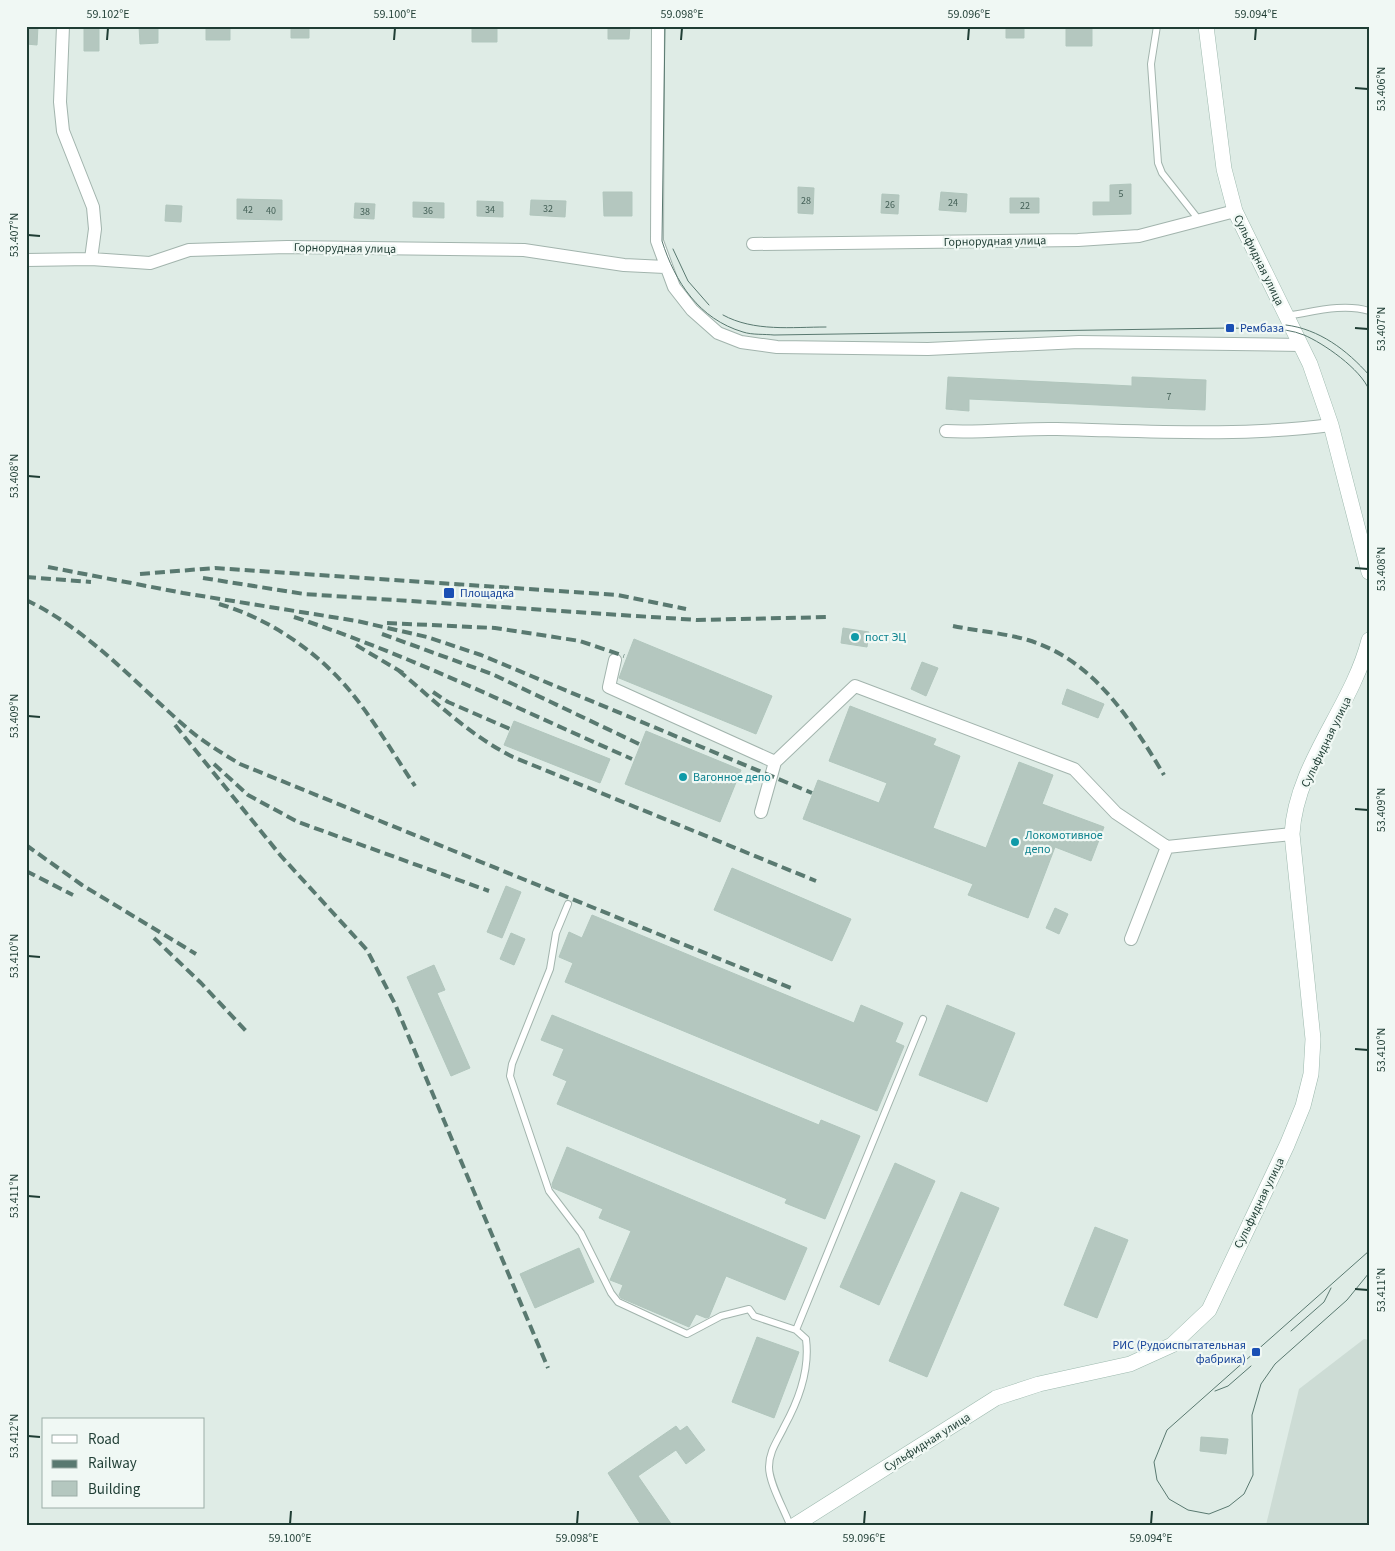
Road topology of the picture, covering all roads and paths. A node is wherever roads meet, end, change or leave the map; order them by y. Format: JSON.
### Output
{"nodes":[{"id":1,"x":63,"y":26,"type":"edge"},
{"id":2,"x":658,"y":26,"type":"edge"},
{"id":3,"x":1157,"y":26,"type":"edge"},
{"id":4,"x":1206,"y":26,"type":"edge"},
{"id":5,"x":1235,"y":211,"type":"junction"},
{"id":6,"x":1199,"y":220,"type":"junction"},
{"id":7,"x":753,"y":244,"type":"dead end"},
{"id":8,"x":91,"y":259,"type":"junction"},
{"id":9,"x":26,"y":260,"type":"edge"},
{"id":10,"x":665,"y":266,"type":"junction"},
{"id":11,"x":1369,"y":305,"type":"edge"},
{"id":12,"x":1357,"y":308,"type":"junction"},
{"id":13,"x":1369,"y":312,"type":"edge"},
{"id":14,"x":1286,"y":316,"type":"junction"},
{"id":15,"x":1301,"y":345,"type":"junction"},
{"id":16,"x":1331,"y":425,"type":"junction"},
{"id":17,"x":946,"y":431,"type":"dead end"},
{"id":18,"x":1369,"y":572,"type":"edge"},
{"id":19,"x":1369,"y":640,"type":"edge"},
{"id":20,"x":615,"y":660,"type":"dead end"},
{"id":21,"x":775,"y":762,"type":"junction"},
{"id":22,"x":761,"y":812,"type":"dead end"},
{"id":23,"x":1292,"y":834,"type":"junction"},
{"id":24,"x":1167,"y":847,"type":"junction"},
{"id":25,"x":568,"y":904,"type":"dead end"},
{"id":26,"x":1131,"y":939,"type":"dead end"},
{"id":27,"x":924,"y":1019,"type":"dead end"},
{"id":28,"x":796,"y":1330,"type":"junction"},
{"id":29,"x":790,"y":1525,"type":"edge"},
{"id":30,"x":795,"y":1525,"type":"edge"}],
"edges":[{"from":1,"to":8,"type":"street"},
{"from":2,"to":10,"type":"street"},
{"from":3,"to":6,"type":"lane"},
{"from":4,"to":5,"type":"street","name":"Сульфидная улица"},
{"from":5,"to":6,"type":"street","name":"Горнорудная улица"},
{"from":5,"to":14,"type":"street","name":"Сульфидная улица"},
{"from":6,"to":7,"type":"street","name":"Горнорудная улица"},
{"from":8,"to":9,"type":"street","name":"Горнорудная улица"},
{"from":8,"to":10,"type":"street","name":"Горнорудная улица"},
{"from":10,"to":15,"type":"street"},
{"from":11,"to":12,"type":"lane"},
{"from":12,"to":13,"type":"lane"},
{"from":12,"to":14,"type":"lane"},
{"from":14,"to":15,"type":"street","name":"Сульфидная улица"},
{"from":15,"to":16,"type":"street","name":"Сульфидная улица"},
{"from":16,"to":17,"type":"street"},
{"from":16,"to":18,"type":"street","name":"Сульфидная улица"},
{"from":19,"to":23,"type":"street","name":"Сульфидная улица"},
{"from":20,"to":21,"type":"street"},
{"from":21,"to":22,"type":"street"},
{"from":21,"to":24,"type":"street"},
{"from":23,"to":24,"type":"street"},
{"from":23,"to":30,"type":"street","name":"Сульфидная улица"},
{"from":24,"to":26,"type":"street"},
{"from":25,"to":28,"type":"lane"},
{"from":27,"to":28,"type":"lane"},
{"from":28,"to":29,"type":"lane"}]}
